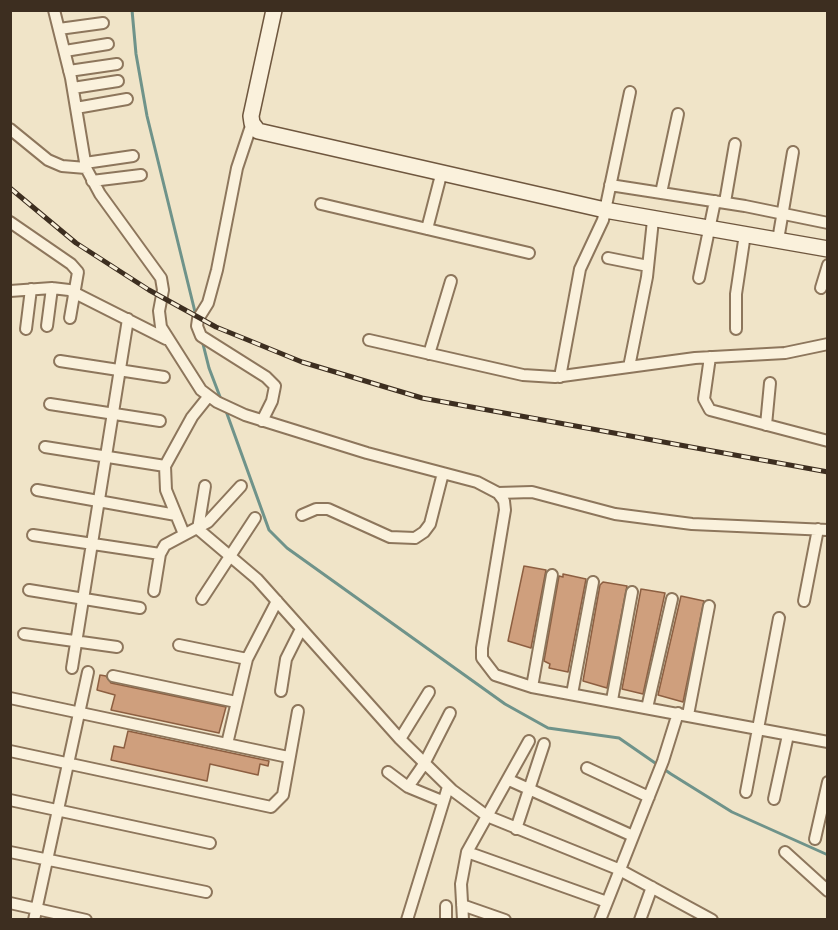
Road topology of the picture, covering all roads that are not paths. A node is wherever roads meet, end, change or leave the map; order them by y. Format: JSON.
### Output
{"nodes":[{"id":1,"x":54,"y":10,"type":"edge"},
{"id":2,"x":274,"y":10,"type":"edge"},
{"id":3,"x":103,"y":23,"type":"dead end"},
{"id":4,"x":59,"y":29,"type":"junction"},
{"id":5,"x":108,"y":44,"type":"dead end"},
{"id":6,"x":64,"y":51,"type":"junction"},
{"id":7,"x":117,"y":64,"type":"dead end"},
{"id":8,"x":69,"y":71,"type":"junction"},
{"id":9,"x":118,"y":81,"type":"dead end"},
{"id":10,"x":73,"y":88,"type":"junction"},
{"id":11,"x":630,"y":92,"type":"dead end"},
{"id":12,"x":127,"y":99,"type":"dead end"},
{"id":13,"x":76,"y":108,"type":"junction"},
{"id":14,"x":678,"y":114,"type":"dead end"},
{"id":15,"x":252,"y":123,"type":"junction"},
{"id":16,"x":10,"y":129,"type":"edge"},
{"id":17,"x":735,"y":144,"type":"dead end"},
{"id":18,"x":793,"y":152,"type":"dead end"},
{"id":19,"x":134,"y":156,"type":"dead end"},
{"id":20,"x":86,"y":166,"type":"junction"},
{"id":21,"x":141,"y":175,"type":"dead end"},
{"id":22,"x":441,"y":175,"type":"junction"},
{"id":23,"x":92,"y":181,"type":"junction"},
{"id":24,"x":610,"y":185,"type":"junction"},
{"id":25,"x":661,"y":193,"type":"junction"},
{"id":26,"x":720,"y":202,"type":"junction"},
{"id":27,"x":321,"y":204,"type":"dead end"},
{"id":28,"x":605,"y":210,"type":"junction"},
{"id":29,"x":782,"y":213,"type":"junction"},
{"id":30,"x":653,"y":220,"type":"junction"},
{"id":31,"x":10,"y":222,"type":"edge"},
{"id":32,"x":828,"y":223,"type":"edge"},
{"id":33,"x":426,"y":229,"type":"junction"},
{"id":34,"x":710,"y":229,"type":"junction"},
{"id":35,"x":745,"y":234,"type":"junction"},
{"id":36,"x":778,"y":240,"type":"junction"},
{"id":37,"x":828,"y":249,"type":"edge"},
{"id":38,"x":529,"y":253,"type":"dead end"},
{"id":39,"x":608,"y":258,"type":"dead end"},
{"id":40,"x":648,"y":266,"type":"junction"},
{"id":41,"x":828,"y":266,"type":"edge"},
{"id":42,"x":699,"y":279,"type":"dead end"},
{"id":43,"x":451,"y":281,"type":"dead end"},
{"id":44,"x":10,"y":284,"type":"edge"},
{"id":45,"x":52,"y":288,"type":"junction"},
{"id":46,"x":821,"y":288,"type":"dead end"},
{"id":47,"x":21,"y":290,"type":"edge"},
{"id":48,"x":75,"y":293,"type":"junction"},
{"id":49,"x":69,"y":318,"type":"dead end"},
{"id":50,"x":128,"y":319,"type":"junction"},
{"id":51,"x":47,"y":326,"type":"dead end"},
{"id":52,"x":736,"y":328,"type":"dead end"},
{"id":53,"x":26,"y":329,"type":"dead end"},
{"id":54,"x":167,"y":339,"type":"junction"},
{"id":55,"x":369,"y":340,"type":"dead end"},
{"id":56,"x":828,"y":344,"type":"edge"},
{"id":57,"x":429,"y":354,"type":"junction"},
{"id":58,"x":710,"y":357,"type":"junction"},
{"id":59,"x":60,"y":361,"type":"dead end"},
{"id":60,"x":629,"y":368,"type":"junction"},
{"id":61,"x":120,"y":370,"type":"junction"},
{"id":62,"x":164,"y":377,"type":"dead end"},
{"id":63,"x":560,"y":377,"type":"junction"},
{"id":64,"x":770,"y":383,"type":"dead end"},
{"id":65,"x":212,"y":400,"type":"junction"},
{"id":66,"x":50,"y":404,"type":"dead end"},
{"id":67,"x":113,"y":414,"type":"junction"},
{"id":68,"x":160,"y":421,"type":"dead end"},
{"id":69,"x":262,"y":421,"type":"junction"},
{"id":70,"x":766,"y":425,"type":"junction"},
{"id":71,"x":828,"y":441,"type":"edge"},
{"id":72,"x":45,"y":447,"type":"dead end"},
{"id":73,"x":106,"y":457,"type":"junction"},
{"id":74,"x":165,"y":466,"type":"junction"},
{"id":75,"x":443,"y":473,"type":"junction"},
{"id":76,"x":205,"y":486,"type":"dead end"},
{"id":77,"x":241,"y":486,"type":"dead end"},
{"id":78,"x":37,"y":490,"type":"dead end"},
{"id":79,"x":498,"y":493,"type":"junction"},
{"id":80,"x":99,"y":501,"type":"junction"},
{"id":81,"x":302,"y":514,"type":"dead end"},
{"id":82,"x":176,"y":515,"type":"junction"},
{"id":83,"x":255,"y":518,"type":"dead end"},
{"id":84,"x":198,"y":529,"type":"junction"},
{"id":85,"x":823,"y":530,"type":"edge"},
{"id":86,"x":184,"y":534,"type":"junction"},
{"id":87,"x":33,"y":535,"type":"dead end"},
{"id":88,"x":92,"y":544,"type":"junction"},
{"id":89,"x":160,"y":554,"type":"junction"},
{"id":90,"x":230,"y":555,"type":"junction"},
{"id":91,"x":552,"y":575,"type":"dead end"},
{"id":92,"x":593,"y":582,"type":"dead end"},
{"id":93,"x":29,"y":590,"type":"dead end"},
{"id":94,"x":154,"y":591,"type":"dead end"},
{"id":95,"x":632,"y":592,"type":"dead end"},
{"id":96,"x":672,"y":598,"type":"dead end"},
{"id":97,"x":83,"y":599,"type":"junction"},
{"id":98,"x":202,"y":599,"type":"dead end"},
{"id":99,"x":277,"y":601,"type":"junction"},
{"id":100,"x":804,"y":601,"type":"dead end"},
{"id":101,"x":709,"y":606,"type":"dead end"},
{"id":102,"x":140,"y":608,"type":"dead end"},
{"id":103,"x":779,"y":618,"type":"dead end"},
{"id":104,"x":301,"y":629,"type":"junction"},
{"id":105,"x":24,"y":634,"type":"dead end"},
{"id":106,"x":77,"y":642,"type":"junction"},
{"id":107,"x":179,"y":645,"type":"dead end"},
{"id":108,"x":117,"y":647,"type":"dead end"},
{"id":109,"x":248,"y":659,"type":"junction"},
{"id":110,"x":72,"y":668,"type":"dead end"},
{"id":111,"x":88,"y":672,"type":"dead end"},
{"id":112,"x":113,"y":676,"type":"dead end"},
{"id":113,"x":532,"y":687,"type":"junction"},
{"id":114,"x":280,"y":691,"type":"dead end"},
{"id":115,"x":429,"y":692,"type":"dead end"},
{"id":116,"x":572,"y":694,"type":"junction"},
{"id":117,"x":10,"y":698,"type":"edge"},
{"id":118,"x":612,"y":700,"type":"junction"},
{"id":119,"x":236,"y":702,"type":"junction"},
{"id":120,"x":647,"y":708,"type":"junction"},
{"id":121,"x":298,"y":711,"type":"dead end"},
{"id":122,"x":79,"y":712,"type":"junction"},
{"id":123,"x":450,"y":713,"type":"dead end"},
{"id":124,"x":683,"y":714,"type":"junction"},
{"id":125,"x":758,"y":729,"type":"junction"},
{"id":126,"x":788,"y":735,"type":"junction"},
{"id":127,"x":400,"y":740,"type":"junction"},
{"id":128,"x":529,"y":741,"type":"dead end"},
{"id":129,"x":828,"y":742,"type":"edge"},
{"id":130,"x":227,"y":744,"type":"junction"},
{"id":131,"x":544,"y":744,"type":"dead end"},
{"id":132,"x":10,"y":751,"type":"edge"},
{"id":133,"x":288,"y":757,"type":"junction"},
{"id":134,"x":68,"y":764,"type":"junction"},
{"id":135,"x":424,"y":764,"type":"junction"},
{"id":136,"x":587,"y":768,"type":"dead end"},
{"id":137,"x":388,"y":772,"type":"dead end"},
{"id":138,"x":509,"y":780,"type":"junction"},
{"id":139,"x":828,"y":782,"type":"edge"},
{"id":140,"x":408,"y":787,"type":"junction"},
{"id":141,"x":448,"y":787,"type":"junction"},
{"id":142,"x":529,"y":789,"type":"junction"},
{"id":143,"x":746,"y":792,"type":"dead end"},
{"id":144,"x":649,"y":797,"type":"junction"},
{"id":145,"x":10,"y":800,"type":"edge"},
{"id":146,"x":774,"y":800,"type":"dead end"},
{"id":147,"x":442,"y":801,"type":"junction"},
{"id":148,"x":58,"y":810,"type":"junction"},
{"id":149,"x":487,"y":816,"type":"junction"},
{"id":150,"x":516,"y":829,"type":"junction"},
{"id":151,"x":633,"y":836,"type":"junction"},
{"id":152,"x":815,"y":839,"type":"dead end"},
{"id":153,"x":210,"y":843,"type":"dead end"},
{"id":154,"x":10,"y":852,"type":"edge"},
{"id":155,"x":467,"y":852,"type":"junction"},
{"id":156,"x":785,"y":852,"type":"dead end"},
{"id":157,"x":47,"y":859,"type":"junction"},
{"id":158,"x":620,"y":870,"type":"junction"},
{"id":159,"x":652,"y":887,"type":"junction"},
{"id":160,"x":828,"y":891,"type":"edge"},
{"id":161,"x":206,"y":892,"type":"dead end"},
{"id":162,"x":607,"y":902,"type":"junction"},
{"id":163,"x":10,"y":903,"type":"edge"},
{"id":164,"x":462,"y":904,"type":"junction"},
{"id":165,"x":446,"y":906,"type":"dead end"},
{"id":166,"x":35,"y":914,"type":"edge"},
{"id":167,"x":694,"y":915,"type":"edge"},
{"id":168,"x":86,"y":920,"type":"edge"},
{"id":169,"x":407,"y":920,"type":"edge"},
{"id":170,"x":446,"y":920,"type":"edge"},
{"id":171,"x":463,"y":920,"type":"edge"},
{"id":172,"x":505,"y":920,"type":"edge"},
{"id":173,"x":600,"y":920,"type":"edge"},
{"id":174,"x":640,"y":920,"type":"edge"},
{"id":175,"x":712,"y":920,"type":"edge"}],
"edges":[{"from":1,"to":4,"type":"street"},
{"from":2,"to":15,"type":"street"},
{"from":3,"to":4,"type":"street"},
{"from":4,"to":6,"type":"street"},
{"from":5,"to":6,"type":"street"},
{"from":6,"to":8,"type":"street"},
{"from":7,"to":8,"type":"street"},
{"from":8,"to":10,"type":"street"},
{"from":9,"to":10,"type":"street"},
{"from":10,"to":13,"type":"street"},
{"from":11,"to":24,"type":"street"},
{"from":12,"to":13,"type":"street"},
{"from":13,"to":20,"type":"street"},
{"from":14,"to":25,"type":"street"},
{"from":15,"to":22,"type":"street"},
{"from":15,"to":69,"type":"street"},
{"from":16,"to":20,"type":"street"},
{"from":17,"to":26,"type":"street"},
{"from":18,"to":29,"type":"street"},
{"from":19,"to":20,"type":"street"},
{"from":20,"to":23,"type":"street"},
{"from":21,"to":23,"type":"street"},
{"from":22,"to":28,"type":"street"},
{"from":22,"to":33,"type":"street"},
{"from":23,"to":54,"type":"street"},
{"from":24,"to":25,"type":"street"},
{"from":24,"to":28,"type":"street"},
{"from":25,"to":26,"type":"street"},
{"from":26,"to":29,"type":"street"},
{"from":26,"to":34,"type":"street"},
{"from":27,"to":33,"type":"street"},
{"from":28,"to":30,"type":"street"},
{"from":28,"to":63,"type":"street"},
{"from":29,"to":32,"type":"street"},
{"from":29,"to":36,"type":"street"},
{"from":30,"to":34,"type":"street"},
{"from":30,"to":40,"type":"street"},
{"from":31,"to":48,"type":"street"},
{"from":33,"to":38,"type":"street"},
{"from":34,"to":35,"type":"street"},
{"from":34,"to":42,"type":"street"},
{"from":35,"to":36,"type":"street"},
{"from":35,"to":52,"type":"street"},
{"from":36,"to":37,"type":"street"},
{"from":39,"to":40,"type":"street"},
{"from":40,"to":60,"type":"street"},
{"from":41,"to":46,"type":"street"},
{"from":43,"to":57,"type":"street"},
{"from":44,"to":47,"type":"street"},
{"from":45,"to":47,"type":"street"},
{"from":45,"to":48,"type":"street"},
{"from":45,"to":51,"type":"street"},
{"from":47,"to":53,"type":"street"},
{"from":48,"to":49,"type":"street"},
{"from":48,"to":50,"type":"street"},
{"from":50,"to":54,"type":"street"},
{"from":50,"to":61,"type":"street"},
{"from":54,"to":65,"type":"street"},
{"from":55,"to":57,"type":"street"},
{"from":56,"to":58,"type":"street"},
{"from":57,"to":63,"type":"street"},
{"from":58,"to":60,"type":"street"},
{"from":58,"to":70,"type":"street"},
{"from":59,"to":61,"type":"street"},
{"from":60,"to":63,"type":"street"},
{"from":61,"to":62,"type":"street"},
{"from":61,"to":67,"type":"street"},
{"from":64,"to":70,"type":"street"},
{"from":65,"to":69,"type":"street"},
{"from":65,"to":74,"type":"street"},
{"from":66,"to":67,"type":"street"},
{"from":67,"to":68,"type":"street"},
{"from":67,"to":73,"type":"street"},
{"from":69,"to":75,"type":"street"},
{"from":70,"to":71,"type":"street"},
{"from":72,"to":73,"type":"street"},
{"from":73,"to":74,"type":"street"},
{"from":73,"to":80,"type":"street"},
{"from":74,"to":82,"type":"street"},
{"from":75,"to":79,"type":"street"},
{"from":75,"to":81,"type":"street"},
{"from":76,"to":84,"type":"street"},
{"from":77,"to":84,"type":"street"},
{"from":78,"to":80,"type":"street"},
{"from":79,"to":85,"type":"street"},
{"from":79,"to":113,"type":"street"},
{"from":80,"to":82,"type":"street"},
{"from":80,"to":88,"type":"street"},
{"from":82,"to":86,"type":"street"},
{"from":83,"to":90,"type":"street"},
{"from":84,"to":86,"type":"street"},
{"from":84,"to":90,"type":"street"},
{"from":85,"to":100,"type":"street"},
{"from":86,"to":89,"type":"street"},
{"from":87,"to":88,"type":"street"},
{"from":88,"to":89,"type":"street"},
{"from":88,"to":97,"type":"street"},
{"from":89,"to":94,"type":"street"},
{"from":90,"to":98,"type":"street"},
{"from":90,"to":99,"type":"street"},
{"from":91,"to":113,"type":"street"},
{"from":92,"to":116,"type":"street"},
{"from":93,"to":97,"type":"street"},
{"from":95,"to":118,"type":"street"},
{"from":96,"to":120,"type":"street"},
{"from":97,"to":102,"type":"street"},
{"from":97,"to":106,"type":"street"},
{"from":99,"to":104,"type":"street"},
{"from":99,"to":109,"type":"street"},
{"from":101,"to":124,"type":"street"},
{"from":103,"to":125,"type":"street"},
{"from":104,"to":114,"type":"street"},
{"from":104,"to":127,"type":"street"},
{"from":105,"to":106,"type":"street"},
{"from":106,"to":108,"type":"street"},
{"from":106,"to":110,"type":"street"},
{"from":107,"to":109,"type":"street"},
{"from":109,"to":119,"type":"street"},
{"from":111,"to":122,"type":"street"},
{"from":112,"to":119,"type":"street"},
{"from":113,"to":116,"type":"street"},
{"from":115,"to":127,"type":"street"},
{"from":116,"to":118,"type":"street"},
{"from":117,"to":122,"type":"street"},
{"from":118,"to":120,"type":"street"},
{"from":119,"to":130,"type":"street"},
{"from":120,"to":124,"type":"street"},
{"from":121,"to":133,"type":"street"},
{"from":122,"to":130,"type":"street"},
{"from":122,"to":134,"type":"street"},
{"from":123,"to":135,"type":"street"},
{"from":124,"to":125,"type":"street"},
{"from":124,"to":144,"type":"street"},
{"from":125,"to":126,"type":"street"},
{"from":125,"to":143,"type":"street"},
{"from":126,"to":129,"type":"street"},
{"from":126,"to":146,"type":"street"},
{"from":127,"to":135,"type":"street"},
{"from":128,"to":138,"type":"street"},
{"from":130,"to":133,"type":"street"},
{"from":131,"to":142,"type":"street"},
{"from":132,"to":134,"type":"street"},
{"from":133,"to":134,"type":"street"},
{"from":134,"to":148,"type":"street"},
{"from":135,"to":140,"type":"street"},
{"from":135,"to":141,"type":"street"},
{"from":136,"to":144,"type":"street"},
{"from":137,"to":140,"type":"street"},
{"from":138,"to":142,"type":"street"},
{"from":138,"to":149,"type":"street"},
{"from":139,"to":152,"type":"street"},
{"from":140,"to":147,"type":"street"},
{"from":141,"to":147,"type":"street"},
{"from":141,"to":149,"type":"street"},
{"from":142,"to":150,"type":"street"},
{"from":142,"to":151,"type":"street"},
{"from":144,"to":151,"type":"street"},
{"from":145,"to":148,"type":"street"},
{"from":147,"to":169,"type":"street"},
{"from":148,"to":153,"type":"street"},
{"from":148,"to":157,"type":"street"},
{"from":149,"to":150,"type":"street"},
{"from":149,"to":155,"type":"street"},
{"from":150,"to":158,"type":"street"},
{"from":151,"to":158,"type":"street"},
{"from":154,"to":157,"type":"street"},
{"from":155,"to":162,"type":"street"},
{"from":155,"to":164,"type":"street"},
{"from":156,"to":160,"type":"street"},
{"from":157,"to":161,"type":"street"},
{"from":157,"to":166,"type":"street"},
{"from":158,"to":159,"type":"street"},
{"from":158,"to":162,"type":"street"},
{"from":159,"to":167,"type":"street"},
{"from":159,"to":174,"type":"street"},
{"from":162,"to":173,"type":"street"},
{"from":163,"to":166,"type":"street"},
{"from":164,"to":171,"type":"street"},
{"from":164,"to":172,"type":"street"},
{"from":165,"to":170,"type":"street"},
{"from":166,"to":168,"type":"street"},
{"from":167,"to":175,"type":"street"}]}
